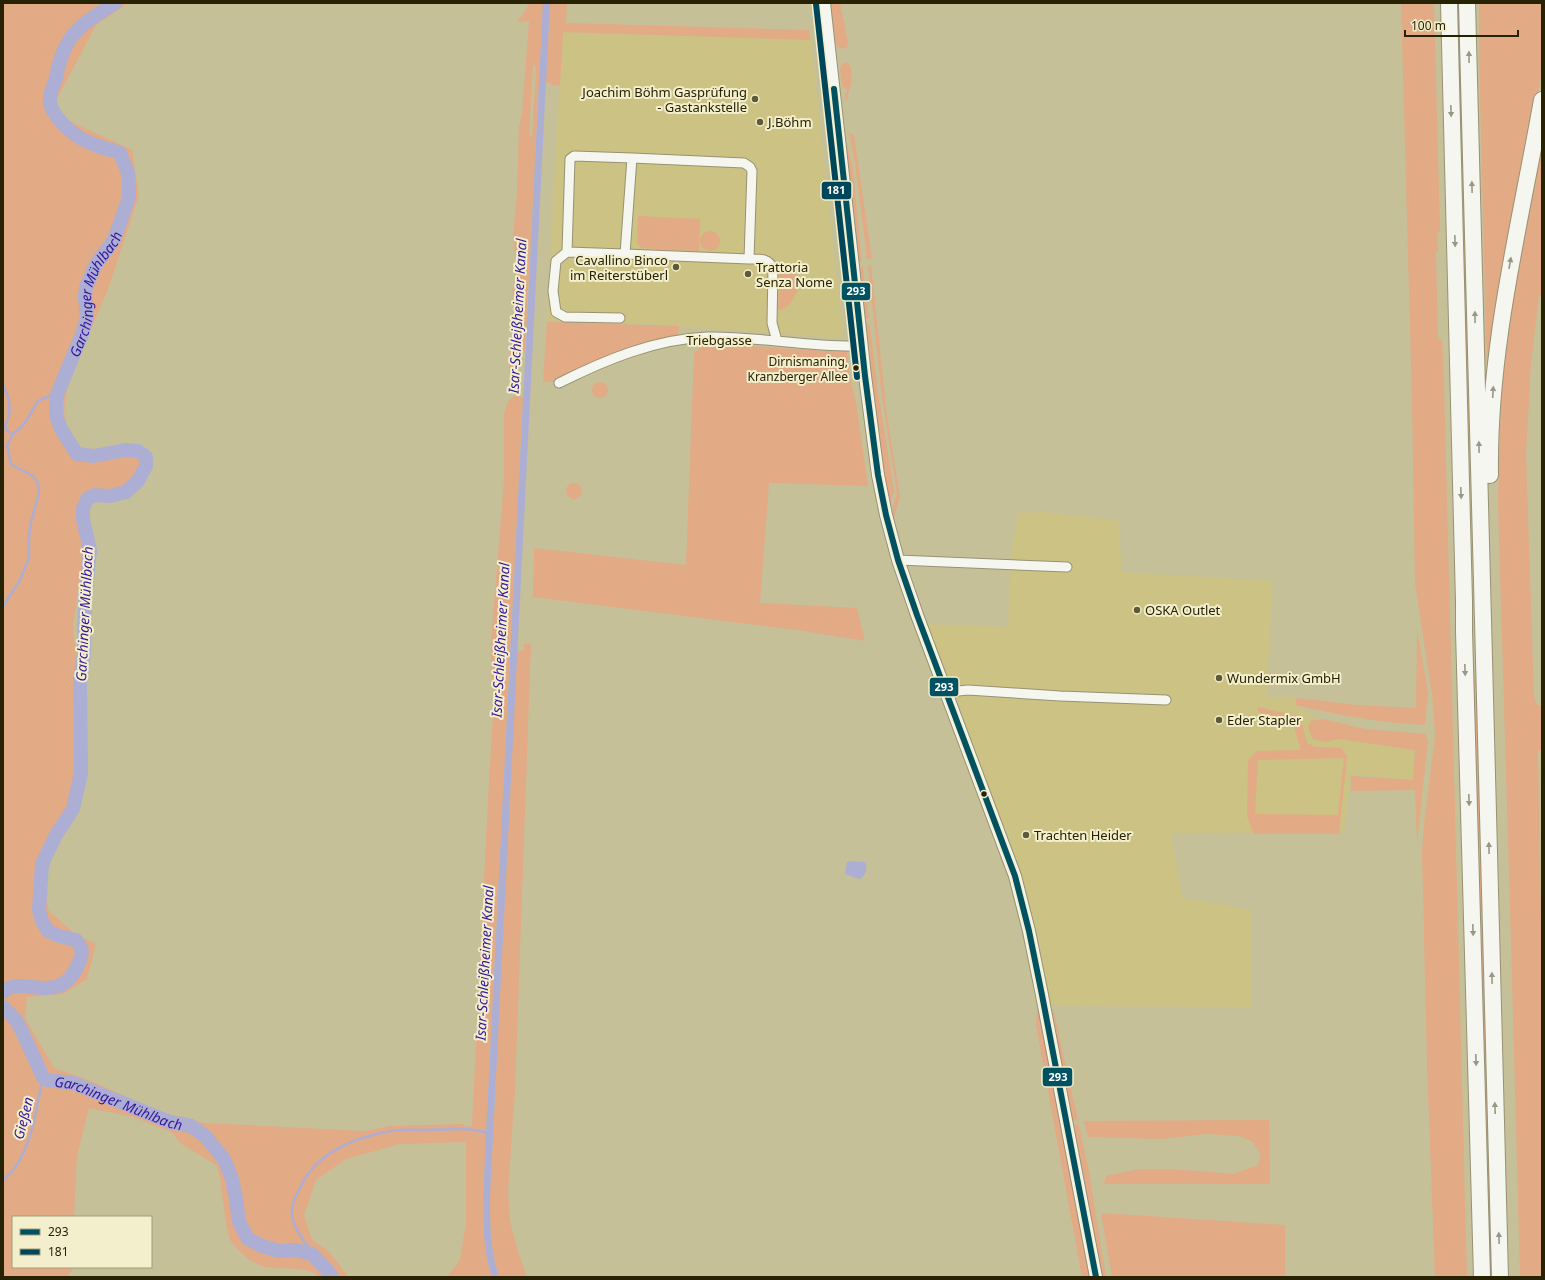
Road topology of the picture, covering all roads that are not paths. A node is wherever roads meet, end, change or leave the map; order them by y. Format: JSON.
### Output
{"nodes":[{"id":1,"x":824,"y":3,"type":"edge"},
{"id":2,"x":1449,"y":3,"type":"edge"},
{"id":3,"x":1467,"y":3,"type":"edge"},
{"id":4,"x":1542,"y":100,"type":"edge"},
{"id":5,"x":632,"y":158,"type":"junction"},
{"id":6,"x":567,"y":252,"type":"junction"},
{"id":7,"x":626,"y":254,"type":"junction"},
{"id":8,"x":750,"y":259,"type":"junction"},
{"id":9,"x":620,"y":318,"type":"dead end"},
{"id":10,"x":777,"y":341,"type":"junction"},
{"id":11,"x":862,"y":346,"type":"junction"},
{"id":12,"x":559,"y":383,"type":"dead end"},
{"id":13,"x":1480,"y":528,"type":"junction"},
{"id":14,"x":902,"y":560,"type":"junction"},
{"id":15,"x":1067,"y":567,"type":"dead end"},
{"id":16,"x":948,"y":695,"type":"junction"},
{"id":17,"x":1166,"y":700,"type":"dead end"},
{"id":18,"x":1096,"y":1277,"type":"edge"},
{"id":19,"x":1482,"y":1277,"type":"edge"},
{"id":20,"x":1500,"y":1277,"type":"edge"}],
"edges":[{"from":1,"to":11,"type":"main road"},
{"from":2,"to":19,"type":"highway","one_way":true},
{"from":13,"to":3,"type":"highway","one_way":true},
{"from":13,"to":4,"type":"highway","one_way":true},
{"from":5,"to":6,"type":"street"},
{"from":5,"to":7,"type":"street"},
{"from":5,"to":8,"type":"street"},
{"from":6,"to":7,"type":"street"},
{"from":6,"to":9,"type":"street"},
{"from":7,"to":8,"type":"street"},
{"from":8,"to":10,"type":"street"},
{"from":10,"to":11,"type":"street","name":"Triebgasse"},
{"from":10,"to":12,"type":"street","name":"Triebgasse"},
{"from":11,"to":14,"type":"main road"},
{"from":20,"to":13,"type":"highway","one_way":true},
{"from":14,"to":15,"type":"street"},
{"from":14,"to":16,"type":"main road"},
{"from":16,"to":17,"type":"street"},
{"from":16,"to":18,"type":"main road"}]}
